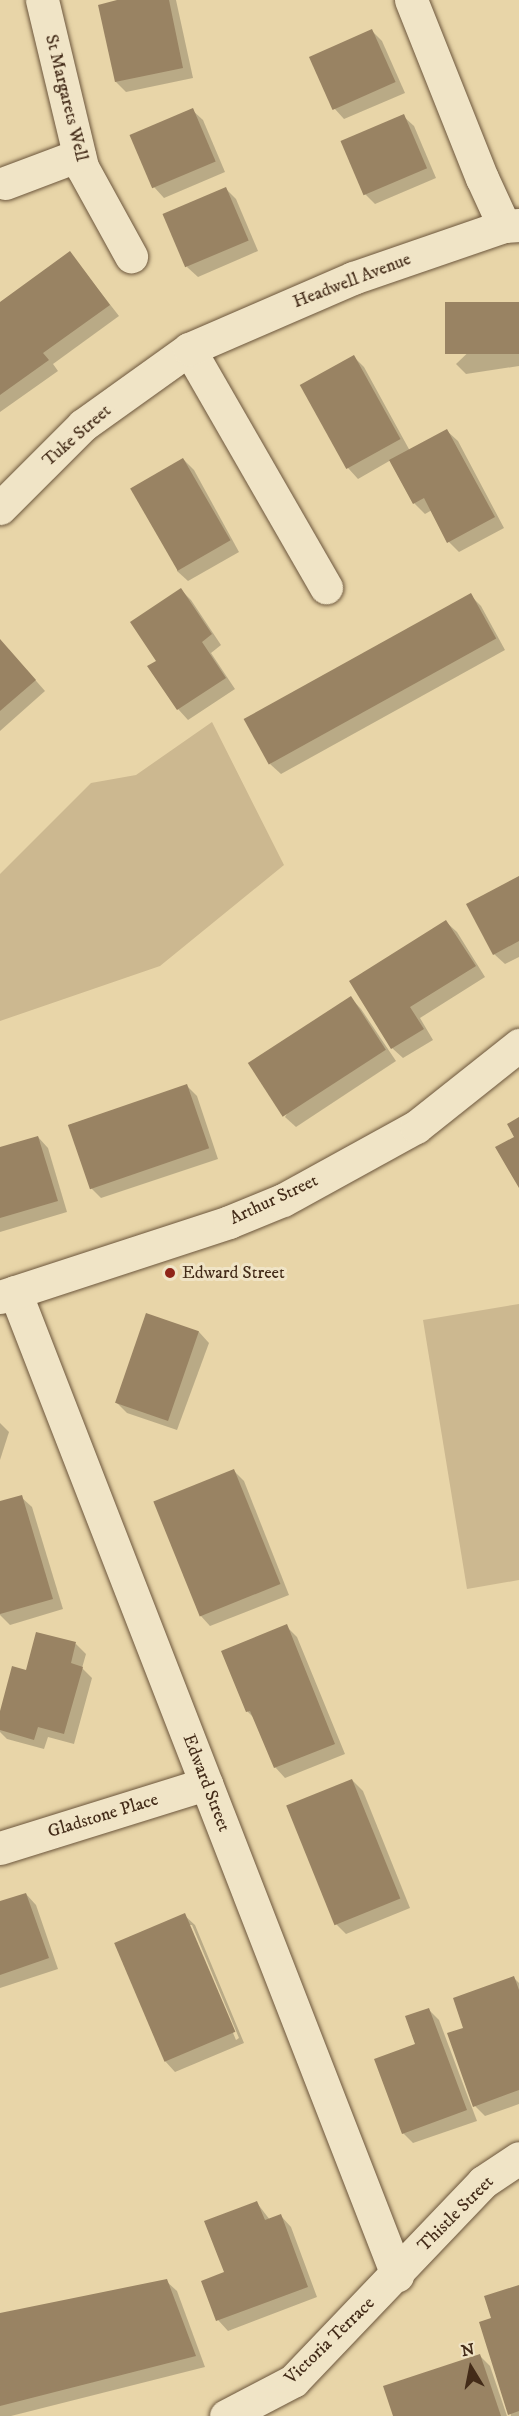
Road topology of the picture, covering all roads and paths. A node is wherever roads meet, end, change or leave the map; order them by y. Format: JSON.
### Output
{"nodes":[{"id":1,"x":42,"y":0,"type":"edge"},
{"id":2,"x":411,"y":0,"type":"edge"},
{"id":3,"x":79,"y":155,"type":"junction"},
{"id":4,"x":5,"y":183,"type":"dead end"},
{"id":5,"x":512,"y":225,"type":"edge"},
{"id":6,"x":130,"y":256,"type":"dead end"},
{"id":7,"x":189,"y":349,"type":"junction"},
{"id":8,"x":0,"y":507,"type":"edge"},
{"id":9,"x":326,"y":587,"type":"dead end"},
{"id":10,"x":519,"y":1045,"type":"edge"},
{"id":11,"x":8,"y":1294,"type":"edge"},
{"id":12,"x":206,"y":1784,"type":"junction"},
{"id":13,"x":0,"y":1848,"type":"edge"},
{"id":14,"x":519,"y":2158,"type":"edge"},
{"id":15,"x":397,"y":2275,"type":"junction"},
{"id":16,"x":226,"y":2416,"type":"edge"}],
"edges":[{"from":1,"to":3,"type":"street","name":"St Margarets Well"},
{"from":2,"to":5,"type":"street"},
{"from":3,"to":4,"type":"street"},
{"from":3,"to":6,"type":"street","name":"St Margarets Well"},
{"from":5,"to":7,"type":"street","name":"Headwell Avenue"},
{"from":7,"to":8,"type":"street","name":"Tuke Street"},
{"from":7,"to":9,"type":"street"},
{"from":10,"to":11,"type":"street","name":"Arthur Street"},
{"from":11,"to":12,"type":"street","name":"Edward Street"},
{"from":12,"to":13,"type":"street","name":"Gladstone Place"},
{"from":12,"to":15,"type":"street","name":"Edward Street"},
{"from":14,"to":15,"type":"street","name":"Thistle Street"},
{"from":15,"to":16,"type":"street","name":"Victoria Terrace"}]}
